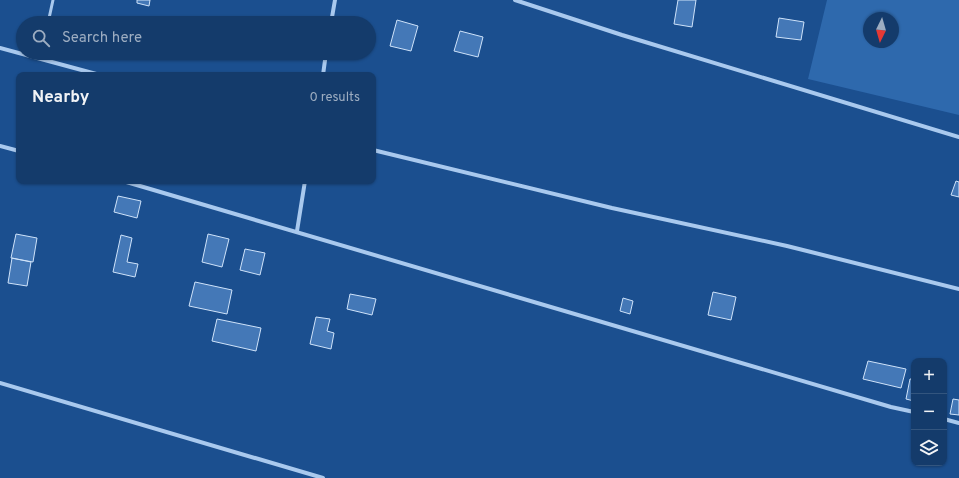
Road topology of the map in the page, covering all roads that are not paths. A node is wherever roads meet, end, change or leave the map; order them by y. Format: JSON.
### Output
{"nodes":[{"id":1,"x":53,"y":0,"type":"edge"},
{"id":2,"x":335,"y":0,"type":"edge"},
{"id":3,"x":515,"y":0,"type":"edge"},
{"id":4,"x":50,"y":16,"type":"edge"},
{"id":5,"x":332,"y":16,"type":"edge"},
{"id":6,"x":0,"y":48,"type":"edge"},
{"id":7,"x":16,"y":53,"type":"edge"},
{"id":8,"x":43,"y":60,"type":"edge"},
{"id":9,"x":325,"y":60,"type":"edge"},
{"id":10,"x":89,"y":72,"type":"edge"},
{"id":11,"x":323,"y":72,"type":"edge"},
{"id":12,"x":959,"y":137,"type":"edge"},
{"id":13,"x":0,"y":146,"type":"edge"},
{"id":14,"x":16,"y":150,"type":"edge"},
{"id":15,"x":376,"y":151,"type":"edge"},
{"id":16,"x":133,"y":184,"type":"edge"},
{"id":17,"x":305,"y":184,"type":"edge"},
{"id":18,"x":297,"y":231,"type":"junction"},
{"id":19,"x":959,"y":289,"type":"edge"},
{"id":20,"x":0,"y":384,"type":"edge"},
{"id":21,"x":911,"y":411,"type":"edge"},
{"id":22,"x":947,"y":420,"type":"edge"},
{"id":23,"x":959,"y":423,"type":"edge"},
{"id":24,"x":323,"y":478,"type":"edge"}],
"edges":[{"from":1,"to":4,"type":"lane"},
{"from":2,"to":5,"type":"street"},
{"from":3,"to":12,"type":"street"},
{"from":6,"to":7,"type":"street"},
{"from":8,"to":10,"type":"street"},
{"from":9,"to":11,"type":"street"},
{"from":13,"to":14,"type":"street"},
{"from":15,"to":19,"type":"street"},
{"from":16,"to":18,"type":"street"},
{"from":17,"to":18,"type":"street"},
{"from":18,"to":21,"type":"street"},
{"from":20,"to":24,"type":"street"},
{"from":22,"to":23,"type":"street"}]}
